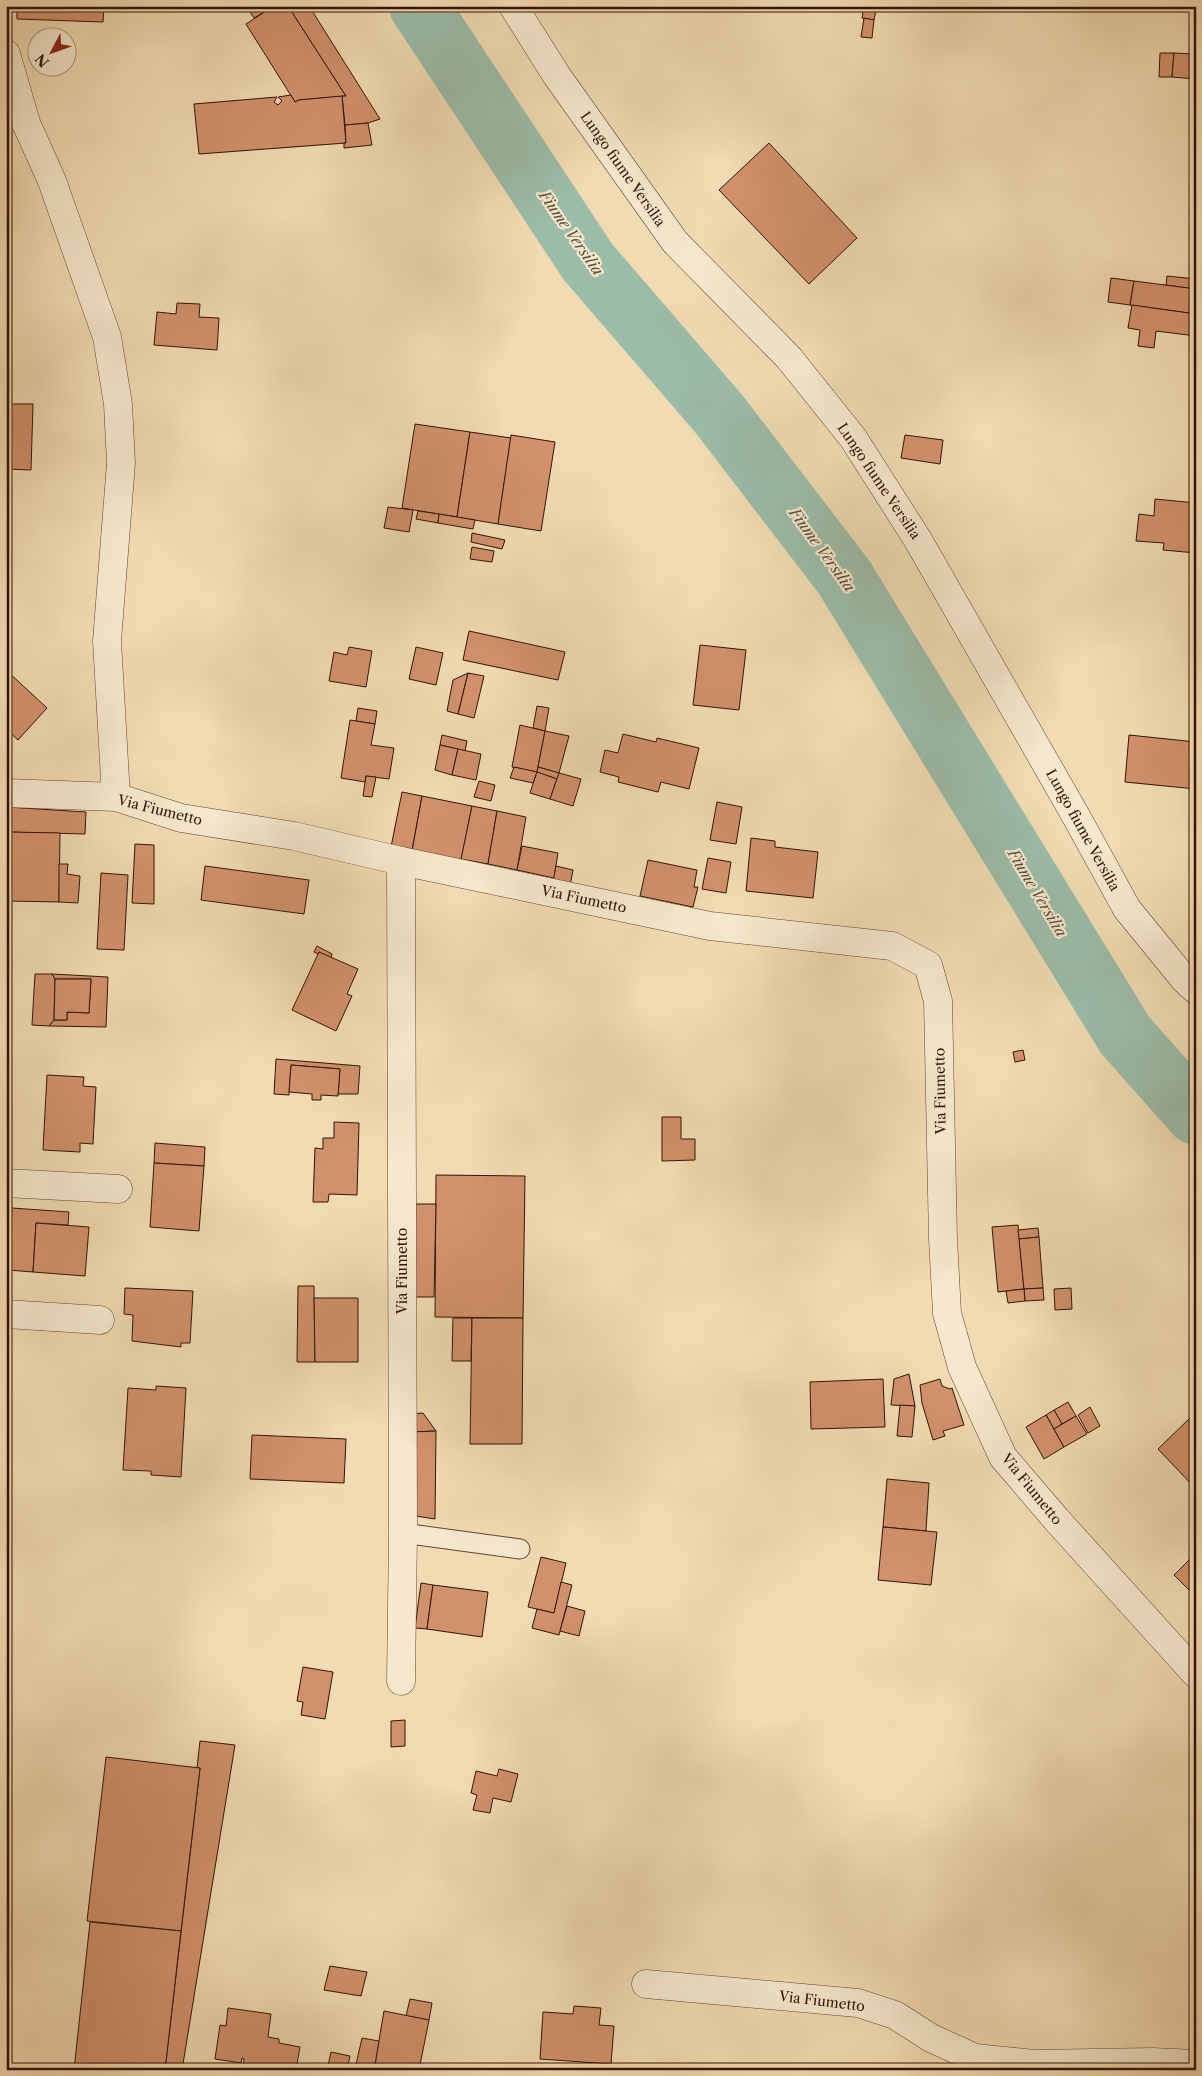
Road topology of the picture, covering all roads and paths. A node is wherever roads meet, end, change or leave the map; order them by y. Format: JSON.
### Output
{"nodes":[{"id":1,"x":513,"y":6,"type":"edge"},
{"id":2,"x":6,"y":54,"type":"edge"},
{"id":3,"x":6,"y":793,"type":"edge"},
{"id":4,"x":116,"y":797,"type":"junction"},
{"id":5,"x":401,"y":860,"type":"junction"},
{"id":6,"x":1192,"y":979,"type":"edge"},
{"id":7,"x":6,"y":1183,"type":"edge"},
{"id":8,"x":118,"y":1189,"type":"dead end"},
{"id":9,"x":6,"y":1314,"type":"edge"},
{"id":10,"x":100,"y":1320,"type":"dead end"},
{"id":11,"x":403,"y":1533,"type":"junction"},
{"id":12,"x":520,"y":1549,"type":"dead end"},
{"id":13,"x":1196,"y":1674,"type":"edge"},
{"id":14,"x":401,"y":1682,"type":"dead end"},
{"id":15,"x":646,"y":1984,"type":"dead end"},
{"id":16,"x":1196,"y":2064,"type":"edge"}],
"edges":[{"from":1,"to":6,"type":"street","name":"Lungo fiume Versilia"},
{"from":2,"to":4,"type":"street"},
{"from":3,"to":4,"type":"street","name":"Via Fiumetto"},
{"from":4,"to":5,"type":"street","name":"Via Fiumetto"},
{"from":5,"to":11,"type":"street","name":"Via Fiumetto"},
{"from":5,"to":13,"type":"street","name":"Via Fiumetto"},
{"from":7,"to":8,"type":"street"},
{"from":9,"to":10,"type":"street"},
{"from":11,"to":12,"type":"lane"},
{"from":11,"to":14,"type":"street","name":"Via Fiumetto"},
{"from":15,"to":16,"type":"street","name":"Via Fiumetto"}]}
